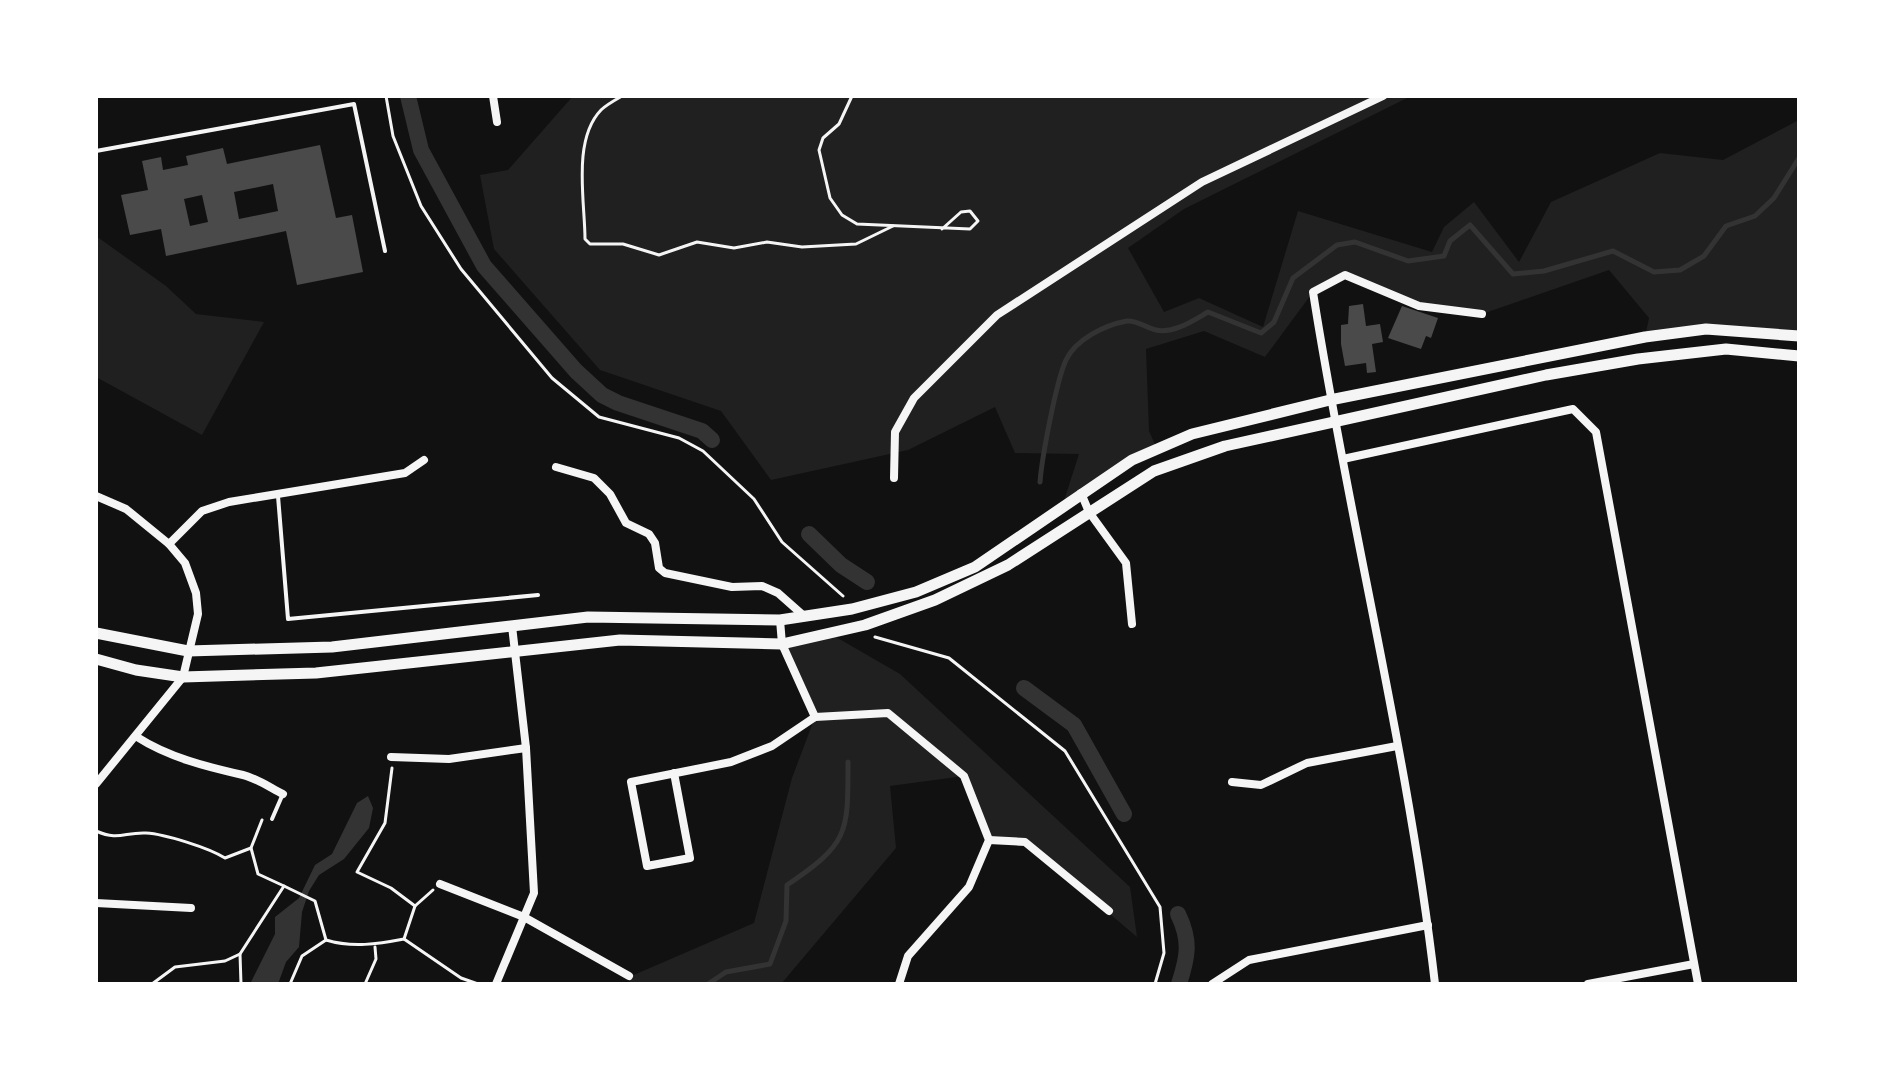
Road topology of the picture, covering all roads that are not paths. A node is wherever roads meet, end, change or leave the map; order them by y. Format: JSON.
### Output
{"nodes":[{"id":1,"x":354,"y":96,"type":"edge"},
{"id":2,"x":493,"y":96,"type":"edge"},
{"id":3,"x":1383,"y":96,"type":"edge"},
{"id":4,"x":354,"y":104,"type":"junction"},
{"id":5,"x":497,"y":122,"type":"dead end"},
{"id":6,"x":96,"y":151,"type":"edge"},
{"id":7,"x":96,"y":183,"type":"edge"},
{"id":8,"x":96,"y":195,"type":"edge"},
{"id":9,"x":385,"y":251,"type":"dead end"},
{"id":10,"x":1482,"y":314,"type":"dead end"},
{"id":11,"x":1799,"y":336,"type":"edge"},
{"id":12,"x":1799,"y":356,"type":"edge"},
{"id":13,"x":1330,"y":400,"type":"junction"},
{"id":14,"x":1333,"y":422,"type":"junction"},
{"id":15,"x":1343,"y":459,"type":"junction"},
{"id":16,"x":424,"y":460,"type":"dead end"},
{"id":17,"x":556,"y":467,"type":"dead end"},
{"id":18,"x":894,"y":478,"type":"dead end"},
{"id":19,"x":1081,"y":493,"type":"junction"},
{"id":20,"x":278,"y":494,"type":"junction"},
{"id":21,"x":96,"y":496,"type":"edge"},
{"id":22,"x":1089,"y":512,"type":"junction"},
{"id":23,"x":169,"y":544,"type":"junction"},
{"id":24,"x":538,"y":595,"type":"dead end"},
{"id":25,"x":804,"y":616,"type":"junction"},
{"id":26,"x":780,"y":620,"type":"junction"},
{"id":27,"x":1132,"y":624,"type":"dead end"},
{"id":28,"x":512,"y":626,"type":"junction"},
{"id":29,"x":96,"y":633,"type":"edge"},
{"id":30,"x":782,"y":644,"type":"junction"},
{"id":31,"x":188,"y":651,"type":"junction"},
{"id":32,"x":515,"y":652,"type":"junction"},
{"id":33,"x":96,"y":659,"type":"edge"},
{"id":34,"x":183,"y":677,"type":"junction"},
{"id":35,"x":815,"y":717,"type":"junction"},
{"id":36,"x":137,"y":737,"type":"junction"},
{"id":37,"x":1397,"y":746,"type":"junction"},
{"id":38,"x":526,"y":748,"type":"junction"},
{"id":39,"x":391,"y":757,"type":"road end"},
{"id":40,"x":674,"y":773,"type":"junction"},
{"id":41,"x":1232,"y":782,"type":"dead end"},
{"id":42,"x":96,"y":783,"type":"edge"},
{"id":43,"x":283,"y":794,"type":"joint"},
{"id":44,"x":272,"y":819,"type":"road end"},
{"id":45,"x":989,"y":840,"type":"junction"},
{"id":46,"x":440,"y":884,"type":"road end"},
{"id":47,"x":96,"y":903,"type":"edge"},
{"id":48,"x":191,"y":908,"type":"dead end"},
{"id":49,"x":1109,"y":911,"type":"dead end"},
{"id":50,"x":524,"y":917,"type":"junction"},
{"id":51,"x":1428,"y":925,"type":"junction"},
{"id":52,"x":1694,"y":964,"type":"junction"},
{"id":53,"x":629,"y":976,"type":"dead end"},
{"id":54,"x":496,"y":984,"type":"edge"},
{"id":55,"x":899,"y":984,"type":"edge"},
{"id":56,"x":1212,"y":984,"type":"edge"},
{"id":57,"x":1435,"y":984,"type":"edge"},
{"id":58,"x":1588,"y":984,"type":"edge"},
{"id":59,"x":1698,"y":984,"type":"edge"}],
"edges":[{"from":1,"to":4,"type":"lane"},
{"from":2,"to":5,"type":"street"},
{"from":3,"to":18,"type":"street"},
{"from":4,"to":6,"type":"lane"},
{"from":4,"to":9,"type":"lane"},
{"from":7,"to":8,"type":"lane"},
{"from":10,"to":13,"type":"street"},
{"from":11,"to":13,"type":"street"},
{"from":12,"to":14,"type":"street"},
{"from":13,"to":14,"type":"street"},
{"from":13,"to":19,"type":"street"},
{"from":14,"to":15,"type":"street"},
{"from":14,"to":22,"type":"street"},
{"from":15,"to":37,"type":"street"},
{"from":15,"to":52,"type":"street"},
{"from":16,"to":20,"type":"street"},
{"from":17,"to":25,"type":"street"},
{"from":19,"to":22,"type":"street"},
{"from":19,"to":25,"type":"street"},
{"from":20,"to":23,"type":"street"},
{"from":20,"to":24,"type":"lane"},
{"from":21,"to":23,"type":"street"},
{"from":22,"to":27,"type":"street"},
{"from":22,"to":30,"type":"street"},
{"from":23,"to":31,"type":"street"},
{"from":25,"to":26,"type":"street"},
{"from":26,"to":28,"type":"street"},
{"from":26,"to":30,"type":"street"},
{"from":28,"to":31,"type":"street"},
{"from":28,"to":32,"type":"street"},
{"from":29,"to":31,"type":"street"},
{"from":30,"to":32,"type":"street"},
{"from":30,"to":35,"type":"street"},
{"from":31,"to":34,"type":"street"},
{"from":32,"to":34,"type":"street"},
{"from":32,"to":38,"type":"street"},
{"from":33,"to":34,"type":"street"},
{"from":34,"to":36,"type":"street"},
{"from":35,"to":40,"type":"street"},
{"from":35,"to":45,"type":"street"},
{"from":36,"to":42,"type":"street"},
{"from":36,"to":43,"type":"street"},
{"from":37,"to":41,"type":"street"},
{"from":37,"to":51,"type":"street"},
{"from":38,"to":39,"type":"street"},
{"from":38,"to":50,"type":"street"},
{"from":40,"to":40,"type":"street"},
{"from":43,"to":44,"type":"lane"},
{"from":45,"to":49,"type":"street"},
{"from":45,"to":55,"type":"street"},
{"from":46,"to":50,"type":"street"},
{"from":47,"to":48,"type":"street"},
{"from":50,"to":53,"type":"street"},
{"from":50,"to":54,"type":"street"},
{"from":51,"to":56,"type":"street"},
{"from":51,"to":57,"type":"street"},
{"from":52,"to":58,"type":"street"},
{"from":52,"to":59,"type":"street"}]}
